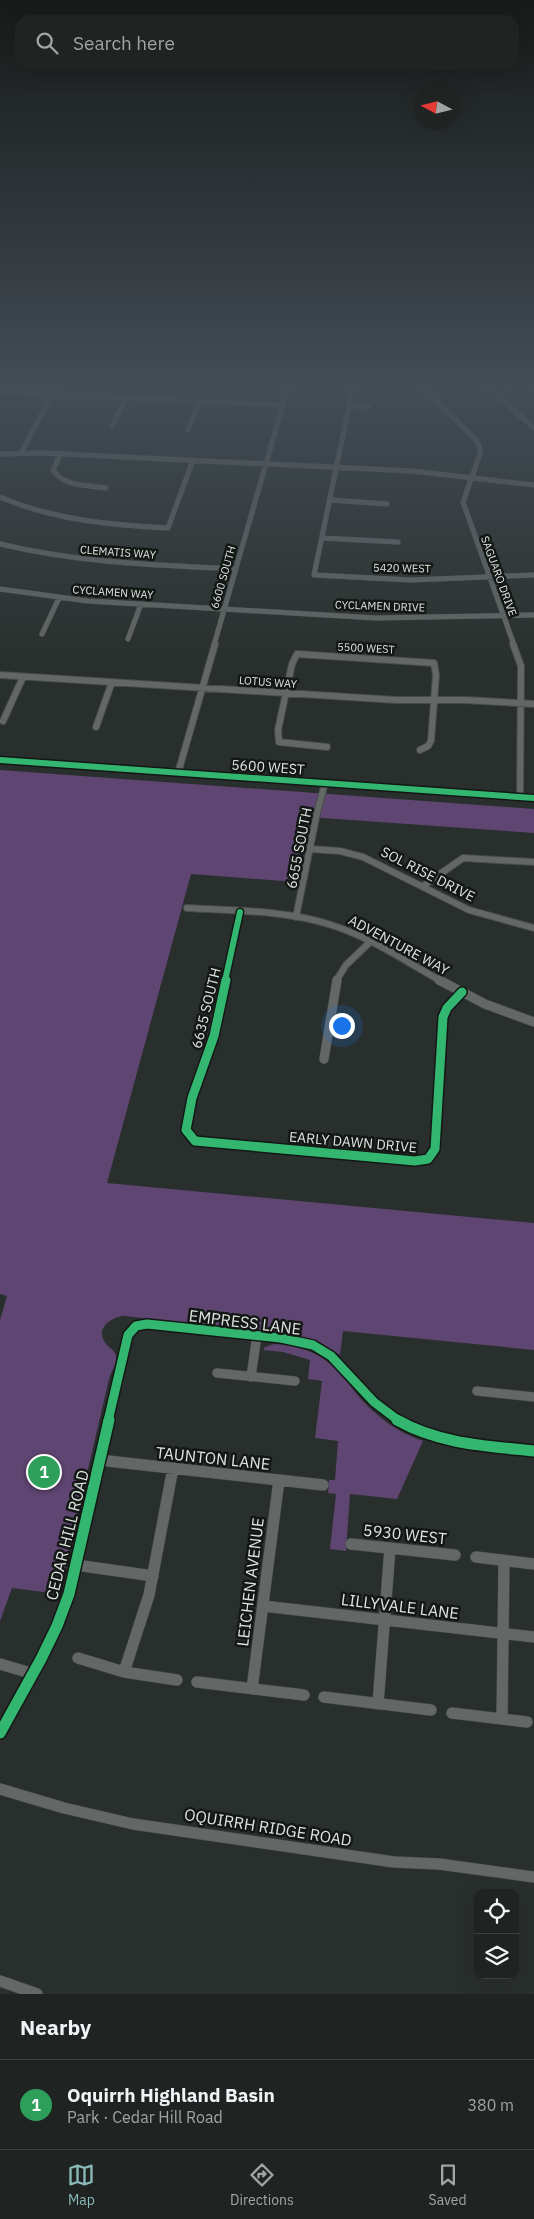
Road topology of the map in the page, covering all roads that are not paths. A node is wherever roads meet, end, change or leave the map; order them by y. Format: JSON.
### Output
{"nodes":[{"id":1,"x":67,"y":480,"type":"edge"},
{"id":2,"x":186,"y":480,"type":"edge"},
{"id":3,"x":261,"y":480,"type":"edge"},
{"id":4,"x":334,"y":480,"type":"edge"},
{"id":5,"x":471,"y":480,"type":"edge"},
{"id":6,"x":496,"y":480,"type":"edge"},
{"id":7,"x":534,"y":485,"type":"edge"},
{"id":8,"x":106,"y":488,"type":"dead end"},
{"id":9,"x":0,"y":497,"type":"edge"},
{"id":10,"x":330,"y":500,"type":"junction"},
{"id":11,"x":387,"y":504,"type":"dead end"},
{"id":12,"x":322,"y":538,"type":"junction"},
{"id":13,"x":398,"y":542,"type":"dead end"},
{"id":14,"x":0,"y":544,"type":"edge"},
{"id":15,"x":236,"y":569,"type":"junction"},
{"id":16,"x":534,"y":575,"type":"edge"},
{"id":17,"x":489,"y":577,"type":"junction"},
{"id":18,"x":0,"y":589,"type":"edge"},
{"id":19,"x":59,"y":598,"type":"junction"},
{"id":20,"x":141,"y":604,"type":"junction"},
{"id":21,"x":225,"y":609,"type":"junction"},
{"id":22,"x":534,"y":615,"type":"edge"},
{"id":23,"x":502,"y":616,"type":"junction"},
{"id":24,"x":42,"y":634,"type":"dead end"},
{"id":25,"x":128,"y":639,"type":"dead end"},
{"id":26,"x":0,"y":675,"type":"edge"},
{"id":27,"x":23,"y":677,"type":"junction"},
{"id":28,"x":112,"y":682,"type":"junction"},
{"id":29,"x":202,"y":688,"type":"junction"},
{"id":30,"x":286,"y":693,"type":"junction"},
{"id":31,"x":434,"y":700,"type":"junction"},
{"id":32,"x":522,"y":703,"type":"junction"},
{"id":33,"x":534,"y":704,"type":"edge"},
{"id":34,"x":3,"y":721,"type":"dead end"},
{"id":35,"x":96,"y":727,"type":"dead end"},
{"id":36,"x":327,"y":747,"type":"dead end"},
{"id":37,"x":420,"y":750,"type":"dead end"},
{"id":38,"x":0,"y":760,"type":"edge"},
{"id":39,"x":178,"y":773,"type":"junction"},
{"id":40,"x":325,"y":784,"type":"junction"},
{"id":41,"x":520,"y":797,"type":"junction"},
{"id":42,"x":534,"y":798,"type":"edge"},
{"id":43,"x":310,"y":848,"type":"junction"},
{"id":44,"x":534,"y":862,"type":"edge"},
{"id":45,"x":423,"y":886,"type":"junction"},
{"id":46,"x":187,"y":908,"type":"dead end"},
{"id":47,"x":240,"y":912,"type":"junction"},
{"id":48,"x":296,"y":917,"type":"junction"},
{"id":49,"x":534,"y":928,"type":"edge"},
{"id":50,"x":370,"y":942,"type":"junction"},
{"id":51,"x":462,"y":992,"type":"junction"},
{"id":52,"x":534,"y":1022,"type":"edge"},
{"id":53,"x":324,"y":1059,"type":"dead end"},
{"id":54,"x":190,"y":1137,"type":"joint"},
{"id":55,"x":129,"y":1331,"type":"joint"},
{"id":56,"x":258,"y":1335,"type":"junction"},
{"id":57,"x":217,"y":1373,"type":"dead end"},
{"id":58,"x":251,"y":1377,"type":"junction"},
{"id":59,"x":295,"y":1382,"type":"dead end"},
{"id":60,"x":477,"y":1391,"type":"dead end"},
{"id":61,"x":534,"y":1397,"type":"edge"},
{"id":62,"x":534,"y":1451,"type":"edge"},
{"id":63,"x":100,"y":1460,"type":"junction"},
{"id":64,"x":173,"y":1468,"type":"junction"},
{"id":65,"x":279,"y":1480,"type":"junction"},
{"id":66,"x":323,"y":1485,"type":"dead end"},
{"id":67,"x":351,"y":1544,"type":"dead end"},
{"id":68,"x":390,"y":1548,"type":"junction"},
{"id":69,"x":455,"y":1555,"type":"dead end"},
{"id":70,"x":476,"y":1557,"type":"dead end"},
{"id":71,"x":504,"y":1560,"type":"junction"},
{"id":72,"x":534,"y":1564,"type":"edge"},
{"id":73,"x":76,"y":1565,"type":"junction"},
{"id":74,"x":153,"y":1576,"type":"junction"},
{"id":75,"x":263,"y":1606,"type":"junction"},
{"id":76,"x":384,"y":1620,"type":"junction"},
{"id":77,"x":503,"y":1634,"type":"junction"},
{"id":78,"x":534,"y":1637,"type":"edge"},
{"id":79,"x":78,"y":1658,"type":"dead end"},
{"id":80,"x":0,"y":1664,"type":"edge"},
{"id":81,"x":124,"y":1672,"type":"junction"},
{"id":82,"x":34,"y":1674,"type":"junction"},
{"id":83,"x":177,"y":1680,"type":"dead end"},
{"id":84,"x":197,"y":1682,"type":"dead end"},
{"id":85,"x":252,"y":1689,"type":"junction"},
{"id":86,"x":304,"y":1695,"type":"dead end"},
{"id":87,"x":324,"y":1697,"type":"dead end"},
{"id":88,"x":378,"y":1704,"type":"junction"},
{"id":89,"x":431,"y":1710,"type":"dead end"},
{"id":90,"x":452,"y":1713,"type":"dead end"},
{"id":91,"x":502,"y":1718,"type":"junction"},
{"id":92,"x":527,"y":1722,"type":"dead end"},
{"id":93,"x":0,"y":1733,"type":"edge"},
{"id":94,"x":0,"y":1789,"type":"edge"},
{"id":95,"x":534,"y":1877,"type":"edge"},
{"id":96,"x":0,"y":1981,"type":"edge"},
{"id":97,"x":37,"y":1994,"type":"edge"}],
"edges":[{"from":1,"to":8,"type":"street"},
{"from":2,"to":9,"type":"street"},
{"from":3,"to":15,"type":"street","name":"6600 SOUTH"},
{"from":4,"to":10,"type":"street"},
{"from":5,"to":17,"type":"street","name":"SAGUARO DRIVE"},
{"from":6,"to":7,"type":"street"},
{"from":10,"to":11,"type":"street"},
{"from":10,"to":12,"type":"street"},
{"from":12,"to":13,"type":"street"},
{"from":12,"to":17,"type":"street","name":"5420 WEST"},
{"from":14,"to":15,"type":"street","name":"CLEMATIS WAY"},
{"from":15,"to":21,"type":"street","name":"6600 SOUTH"},
{"from":16,"to":17,"type":"street","name":"5420 WEST"},
{"from":17,"to":23,"type":"street","name":"SAGUARO DRIVE"},
{"from":18,"to":19,"type":"street","name":"CYCLAMEN WAY"},
{"from":19,"to":20,"type":"street","name":"CYCLAMEN WAY"},
{"from":19,"to":24,"type":"street"},
{"from":20,"to":21,"type":"street","name":"CYCLAMEN WAY"},
{"from":20,"to":25,"type":"street"},
{"from":21,"to":23,"type":"street","name":"CYCLAMEN DRIVE"},
{"from":21,"to":29,"type":"street","name":"6600 SOUTH"},
{"from":22,"to":23,"type":"street","name":"CYCLAMEN DRIVE"},
{"from":23,"to":32,"type":"street","name":"SAGUARO DRIVE"},
{"from":26,"to":27,"type":"street","name":"LOTUS WAY"},
{"from":27,"to":28,"type":"street","name":"LOTUS WAY"},
{"from":27,"to":34,"type":"street"},
{"from":28,"to":29,"type":"street","name":"LOTUS WAY"},
{"from":28,"to":35,"type":"street"},
{"from":29,"to":30,"type":"street","name":"LOTUS WAY"},
{"from":29,"to":39,"type":"street","name":"6600 SOUTH"},
{"from":30,"to":31,"type":"street","name":"LOTUS WAY"},
{"from":30,"to":31,"type":"street","name":"5500 WEST"},
{"from":30,"to":36,"type":"street"},
{"from":31,"to":32,"type":"street","name":"LOTUS WAY"},
{"from":31,"to":37,"type":"street"},
{"from":32,"to":33,"type":"street","name":"LOTUS WAY"},
{"from":32,"to":41,"type":"street","name":"SAGUARO DRIVE"},
{"from":38,"to":39,"type":"main road","name":"5600 WEST"},
{"from":39,"to":40,"type":"main road","name":"5600 WEST"},
{"from":40,"to":41,"type":"main road","name":"5600 WEST"},
{"from":40,"to":43,"type":"street","name":"6655 SOUTH"},
{"from":41,"to":42,"type":"main road","name":"5600 WEST"},
{"from":43,"to":45,"type":"street","name":"SOL RISE DRIVE"},
{"from":43,"to":48,"type":"street","name":"6655 SOUTH"},
{"from":44,"to":45,"type":"street"},
{"from":45,"to":49,"type":"street","name":"SOL RISE DRIVE"},
{"from":46,"to":47,"type":"street","name":"ADVENTURE WAY"},
{"from":47,"to":48,"type":"street","name":"ADVENTURE WAY"},
{"from":47,"to":54,"type":"street","name":"6635 SOUTH"},
{"from":48,"to":50,"type":"street","name":"ADVENTURE WAY"},
{"from":50,"to":51,"type":"street","name":"ADVENTURE WAY"},
{"from":50,"to":53,"type":"street"},
{"from":51,"to":52,"type":"street","name":"ADVENTURE WAY"},
{"from":51,"to":54,"type":"street","name":"EARLY DAWN DRIVE"},
{"from":55,"to":56,"type":"street","name":"EMPRESS LANE"},
{"from":55,"to":63,"type":"street","name":"CEDAR HILL ROAD"},
{"from":56,"to":58,"type":"street"},
{"from":56,"to":62,"type":"street","name":"EMPRESS LANE"},
{"from":57,"to":58,"type":"street"},
{"from":58,"to":59,"type":"street"},
{"from":60,"to":61,"type":"street"},
{"from":63,"to":64,"type":"street","name":"TAUNTON LANE"},
{"from":63,"to":73,"type":"street","name":"CEDAR HILL ROAD"},
{"from":64,"to":65,"type":"street","name":"TAUNTON LANE"},
{"from":64,"to":74,"type":"street"},
{"from":65,"to":66,"type":"street","name":"TAUNTON LANE"},
{"from":65,"to":75,"type":"street","name":"LEICHEN AVENUE"},
{"from":67,"to":68,"type":"street","name":"5930 WEST"},
{"from":68,"to":69,"type":"street","name":"5930 WEST"},
{"from":68,"to":76,"type":"street"},
{"from":70,"to":71,"type":"street"},
{"from":71,"to":72,"type":"street"},
{"from":71,"to":77,"type":"street"},
{"from":73,"to":74,"type":"street"},
{"from":73,"to":82,"type":"street","name":"CEDAR HILL ROAD"},
{"from":74,"to":81,"type":"street"},
{"from":75,"to":76,"type":"street","name":"LILLYVALE LANE"},
{"from":75,"to":85,"type":"street","name":"LEICHEN AVENUE"},
{"from":76,"to":77,"type":"street","name":"LILLYVALE LANE"},
{"from":76,"to":88,"type":"street"},
{"from":77,"to":78,"type":"street","name":"LILLYVALE LANE"},
{"from":77,"to":91,"type":"street"},
{"from":79,"to":81,"type":"street"},
{"from":80,"to":82,"type":"street"},
{"from":81,"to":83,"type":"street"},
{"from":82,"to":93,"type":"street","name":"CEDAR HILL ROAD"},
{"from":84,"to":85,"type":"street"},
{"from":85,"to":86,"type":"street"},
{"from":87,"to":88,"type":"street"},
{"from":88,"to":89,"type":"street"},
{"from":90,"to":91,"type":"street"},
{"from":91,"to":92,"type":"street"},
{"from":94,"to":95,"type":"street","name":"OQUIRRH RIDGE ROAD"},
{"from":96,"to":97,"type":"street"}]}
